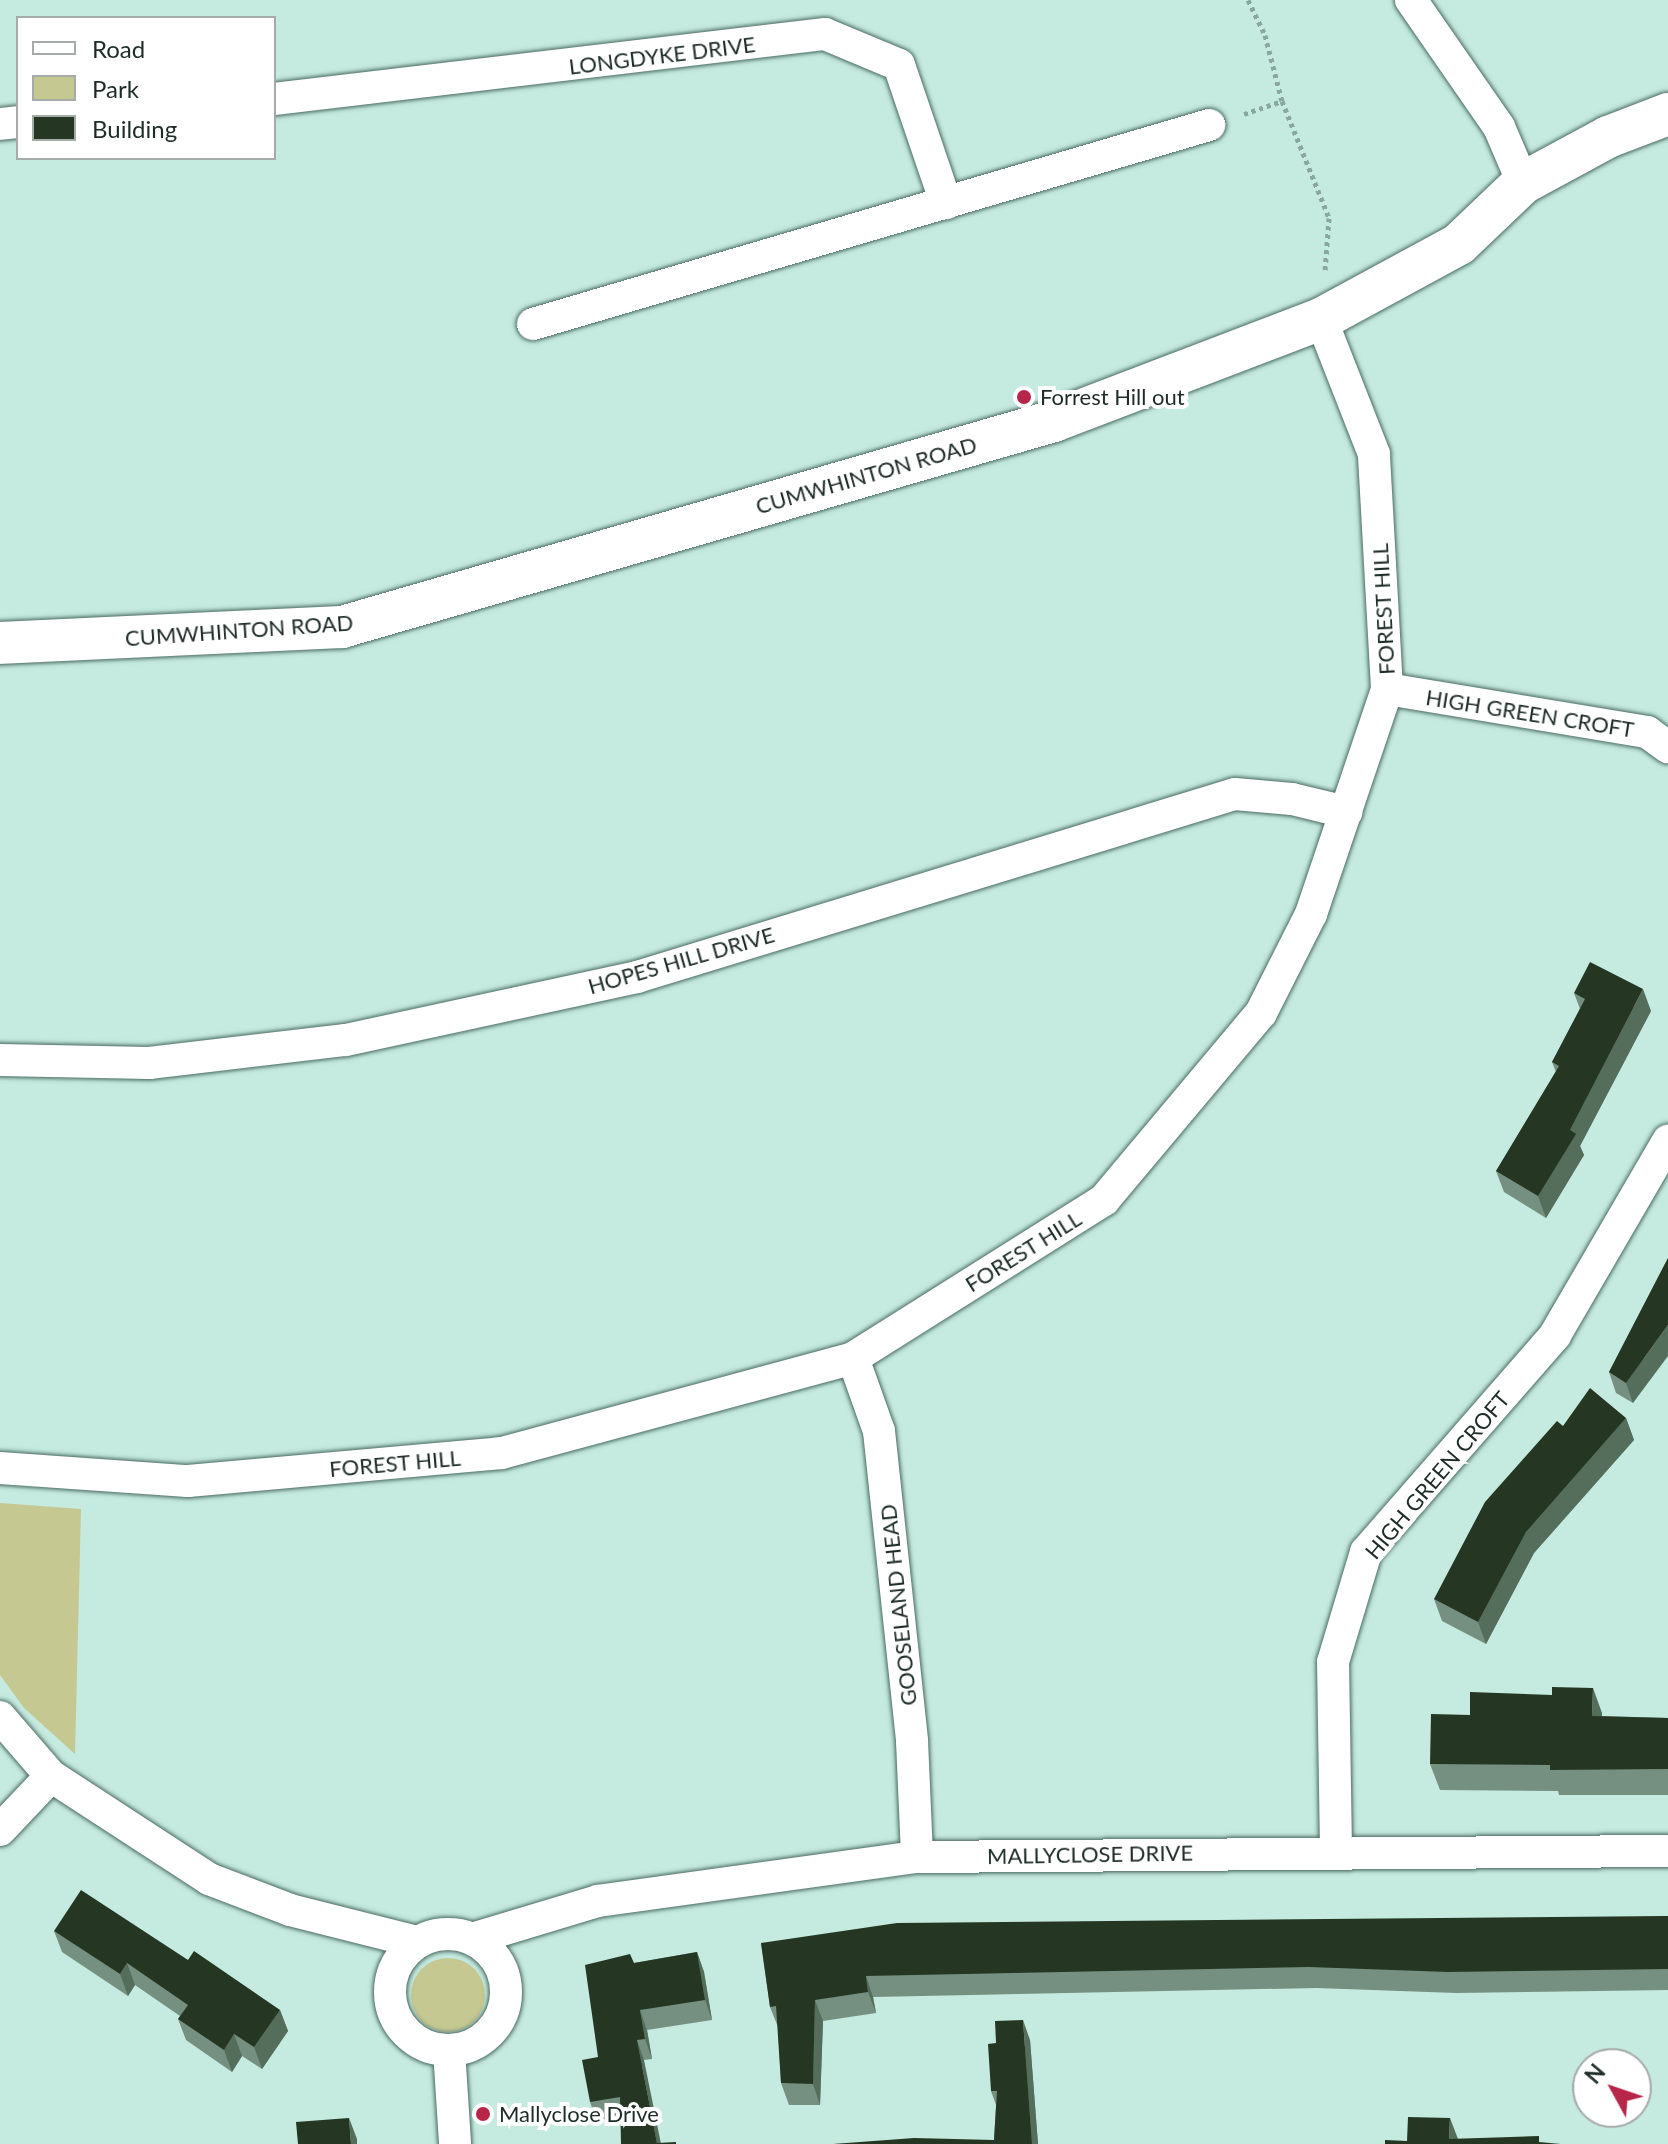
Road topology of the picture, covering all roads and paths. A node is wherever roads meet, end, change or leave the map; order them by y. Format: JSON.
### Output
{"nodes":[{"id":1,"x":1248,"y":0,"type":"edge"},
{"id":2,"x":1411,"y":0,"type":"edge"},
{"id":3,"x":276,"y":99,"type":"edge"},
{"id":4,"x":1282,"y":101,"type":"junction"},
{"id":5,"x":1668,"y":114,"type":"edge"},
{"id":6,"x":1209,"y":125,"type":"joint"},
{"id":7,"x":1523,"y":183,"type":"junction"},
{"id":8,"x":946,"y":203,"type":"junction"},
{"id":9,"x":1321,"y":319,"type":"junction"},
{"id":10,"x":533,"y":324,"type":"dead end"},
{"id":11,"x":0,"y":643,"type":"edge"},
{"id":12,"x":1387,"y":689,"type":"junction"},
{"id":13,"x":1668,"y":747,"type":"edge"},
{"id":14,"x":1346,"y":812,"type":"junction"},
{"id":15,"x":0,"y":1060,"type":"edge"},
{"id":16,"x":1668,"y":1141,"type":"edge"},
{"id":17,"x":853,"y":1358,"type":"junction"},
{"id":18,"x":0,"y":1468,"type":"edge"},
{"id":19,"x":0,"y":1717,"type":"edge"},
{"id":20,"x":51,"y":1776,"type":"junction"},
{"id":21,"x":0,"y":1830,"type":"edge"},
{"id":22,"x":1336,"y":1851,"type":"junction"},
{"id":23,"x":1668,"y":1851,"type":"edge"},
{"id":24,"x":917,"y":1857,"type":"junction"},
{"id":25,"x":472,"y":1939,"type":"junction"},
{"id":26,"x":417,"y":1942,"type":"junction"},
{"id":27,"x":449,"y":2050,"type":"junction"},
{"id":28,"x":455,"y":2144,"type":"edge"}],
"edges":[{"from":1,"to":4,"type":"path"},
{"from":2,"to":7,"type":"street"},
{"from":3,"to":8,"type":"street","name":"LONGDYKE DRIVE"},
{"from":4,"to":6,"type":"path"},
{"from":4,"to":9,"type":"path"},
{"from":5,"to":7,"type":"street","name":"CUMWHINTON ROAD"},
{"from":6,"to":8,"type":"street"},
{"from":7,"to":9,"type":"street","name":"CUMWHINTON ROAD"},
{"from":8,"to":10,"type":"street"},
{"from":9,"to":11,"type":"street","name":"CUMWHINTON ROAD"},
{"from":9,"to":12,"type":"street","name":"FOREST HILL"},
{"from":12,"to":13,"type":"street","name":"HIGH GREEN CROFT"},
{"from":12,"to":14,"type":"street","name":"FOREST HILL"},
{"from":14,"to":15,"type":"street","name":"HOPES HILL DRIVE"},
{"from":14,"to":17,"type":"street","name":"FOREST HILL"},
{"from":16,"to":22,"type":"street","name":"HIGH GREEN CROFT"},
{"from":17,"to":18,"type":"street","name":"FOREST HILL"},
{"from":17,"to":24,"type":"street","name":"GOOSELAND HEAD"},
{"from":19,"to":20,"type":"street","name":"MALLYCLOSE DRIVE"},
{"from":20,"to":21,"type":"street"},
{"from":20,"to":26,"type":"street","name":"MALLYCLOSE DRIVE"},
{"from":22,"to":23,"type":"street","name":"MALLYCLOSE DRIVE"},
{"from":22,"to":24,"type":"street","name":"MALLYCLOSE DRIVE"},
{"from":24,"to":25,"type":"street","name":"MALLYCLOSE DRIVE"},
{"from":25,"to":26,"type":"street","name":"MALLYCLOSE DRIVE"},
{"from":25,"to":27,"type":"street"},
{"from":26,"to":27,"type":"street"},
{"from":27,"to":28,"type":"street"}]}
